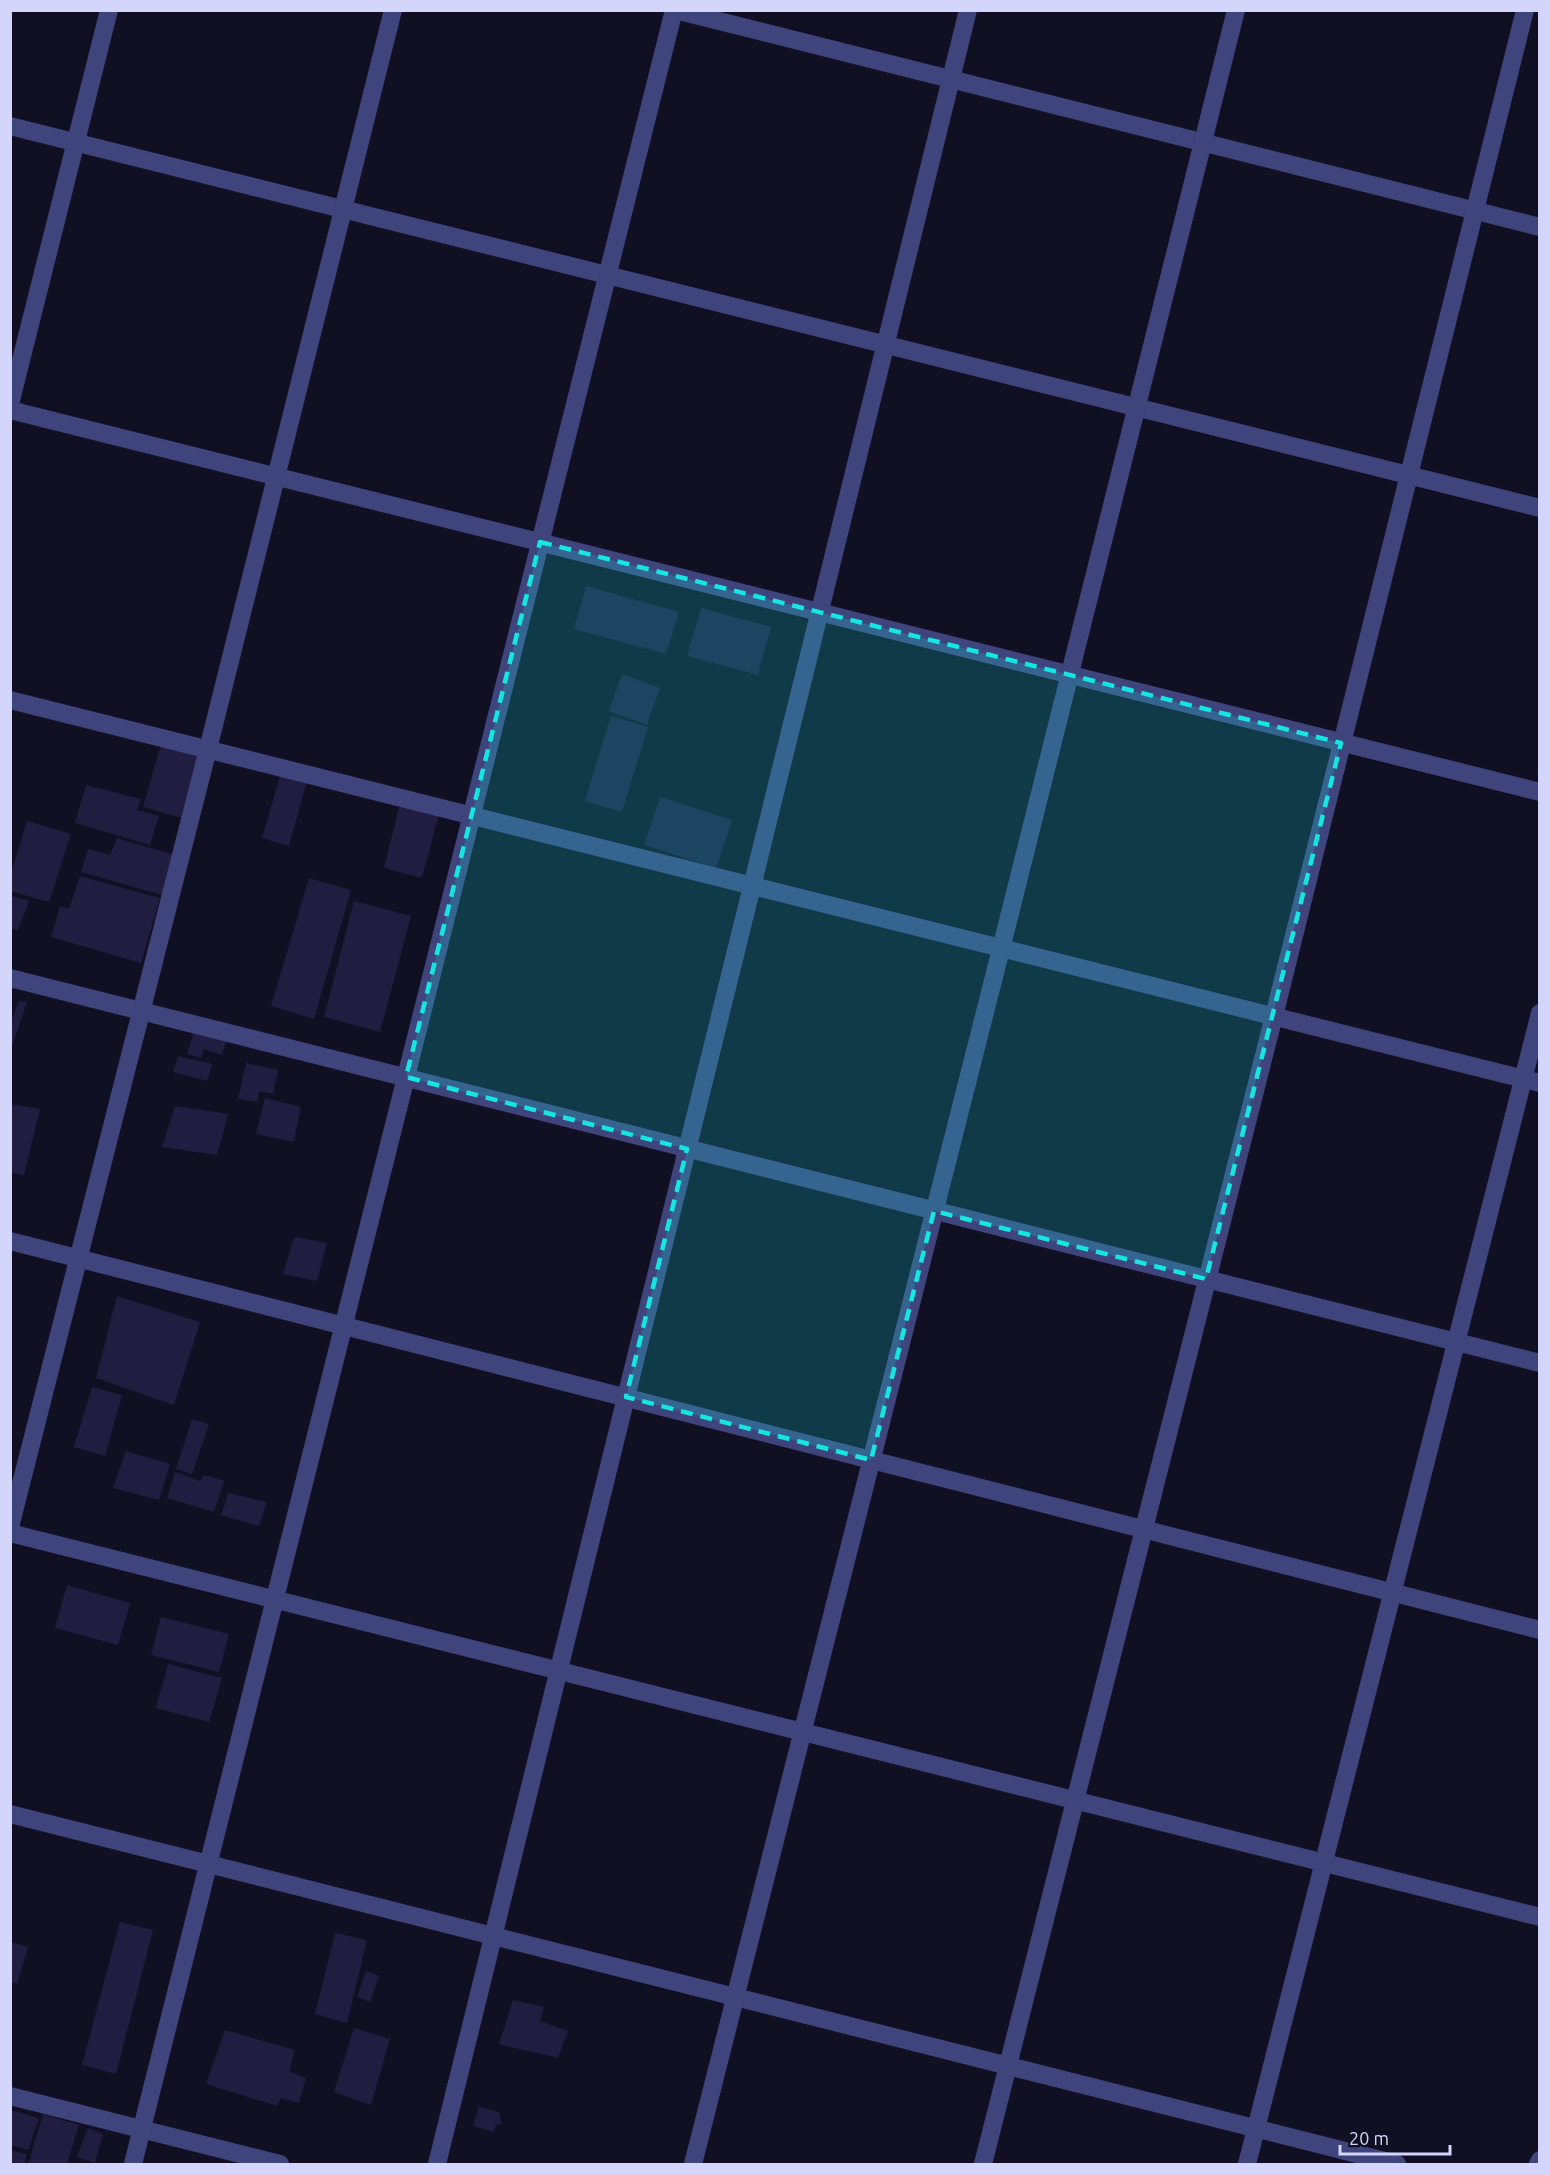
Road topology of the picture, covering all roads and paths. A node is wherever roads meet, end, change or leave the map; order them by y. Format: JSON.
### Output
{"nodes":[{"id":1,"x":109,"y":10,"type":"edge"},
{"id":2,"x":393,"y":10,"type":"edge"},
{"id":3,"x":674,"y":10,"type":"edge"},
{"id":4,"x":968,"y":10,"type":"edge"},
{"id":5,"x":1236,"y":10,"type":"edge"},
{"id":6,"x":1526,"y":10,"type":"edge"},
{"id":7,"x":951,"y":80,"type":"junction"},
{"id":8,"x":10,"y":126,"type":"edge"},
{"id":9,"x":76,"y":142,"type":"junction"},
{"id":10,"x":1203,"y":143,"type":"junction"},
{"id":11,"x":343,"y":209,"type":"junction"},
{"id":12,"x":1475,"y":211,"type":"junction"},
{"id":13,"x":1539,"y":227,"type":"edge"},
{"id":14,"x":608,"y":275,"type":"junction"},
{"id":15,"x":885,"y":345,"type":"junction"},
{"id":16,"x":10,"y":404,"type":"edge"},
{"id":17,"x":1136,"y":407,"type":"junction"},
{"id":18,"x":10,"y":410,"type":"edge"},
{"id":19,"x":1409,"y":475,"type":"junction"},
{"id":20,"x":276,"y":476,"type":"junction"},
{"id":21,"x":1539,"y":508,"type":"edge"},
{"id":22,"x":540,"y":542,"type":"junction"},
{"id":23,"x":819,"y":612,"type":"junction"},
{"id":24,"x":1069,"y":675,"type":"junction"},
{"id":25,"x":10,"y":700,"type":"edge"},
{"id":26,"x":1341,"y":743,"type":"junction"},
{"id":27,"x":208,"y":749,"type":"junction"},
{"id":28,"x":1539,"y":792,"type":"edge"},
{"id":29,"x":473,"y":816,"type":"junction"},
{"id":30,"x":753,"y":886,"type":"junction"},
{"id":31,"x":1001,"y":949,"type":"junction"},
{"id":32,"x":10,"y":978,"type":"edge"},
{"id":33,"x":141,"y":1011,"type":"junction"},
{"id":34,"x":1539,"y":1013,"type":"edge"},
{"id":35,"x":1274,"y":1017,"type":"junction"},
{"id":36,"x":406,"y":1077,"type":"junction"},
{"id":37,"x":1531,"y":1081,"type":"edge"},
{"id":38,"x":687,"y":1149,"type":"junction"},
{"id":39,"x":934,"y":1211,"type":"junction"},
{"id":40,"x":10,"y":1241,"type":"edge"},
{"id":41,"x":78,"y":1258,"type":"junction"},
{"id":42,"x":1206,"y":1279,"type":"junction"},
{"id":43,"x":344,"y":1325,"type":"junction"},
{"id":44,"x":1455,"y":1342,"type":"junction"},
{"id":45,"x":1539,"y":1363,"type":"edge"},
{"id":46,"x":626,"y":1397,"type":"junction"},
{"id":47,"x":871,"y":1460,"type":"junction"},
{"id":48,"x":10,"y":1527,"type":"edge"},
{"id":49,"x":1143,"y":1529,"type":"junction"},
{"id":50,"x":10,"y":1533,"type":"edge"},
{"id":51,"x":1392,"y":1592,"type":"junction"},
{"id":52,"x":276,"y":1599,"type":"junction"},
{"id":53,"x":1539,"y":1630,"type":"edge"},
{"id":54,"x":558,"y":1670,"type":"junction"},
{"id":55,"x":802,"y":1732,"type":"junction"},
{"id":56,"x":1074,"y":1801,"type":"junction"},
{"id":57,"x":10,"y":1814,"type":"edge"},
{"id":58,"x":1323,"y":1863,"type":"junction"},
{"id":59,"x":209,"y":1864,"type":"junction"},
{"id":60,"x":1539,"y":1917,"type":"edge"},
{"id":61,"x":493,"y":1936,"type":"junction"},
{"id":62,"x":735,"y":1998,"type":"junction"},
{"id":63,"x":1007,"y":2066,"type":"junction"},
{"id":64,"x":10,"y":2096,"type":"edge"},
{"id":65,"x":1256,"y":2129,"type":"junction"},
{"id":66,"x":142,"y":2130,"type":"junction"},
{"id":67,"x":1539,"y":2160,"type":"edge"},
{"id":68,"x":134,"y":2164,"type":"edge"},
{"id":69,"x":280,"y":2164,"type":"edge"},
{"id":70,"x":437,"y":2164,"type":"edge"},
{"id":71,"x":693,"y":2164,"type":"edge"},
{"id":72,"x":983,"y":2164,"type":"edge"},
{"id":73,"x":1247,"y":2164,"type":"edge"},
{"id":74,"x":1397,"y":2164,"type":"edge"},
{"id":75,"x":1538,"y":2164,"type":"edge"}],
"edges":[{"from":1,"to":9,"type":"street"},
{"from":2,"to":11,"type":"street"},
{"from":3,"to":7,"type":"street"},
{"from":3,"to":14,"type":"street"},
{"from":4,"to":7,"type":"street"},
{"from":5,"to":10,"type":"street"},
{"from":6,"to":12,"type":"street"},
{"from":7,"to":10,"type":"street"},
{"from":7,"to":15,"type":"street"},
{"from":8,"to":9,"type":"street"},
{"from":9,"to":11,"type":"street"},
{"from":9,"to":16,"type":"street"},
{"from":10,"to":12,"type":"street"},
{"from":10,"to":17,"type":"street"},
{"from":11,"to":14,"type":"street"},
{"from":11,"to":20,"type":"street"},
{"from":12,"to":13,"type":"street"},
{"from":12,"to":19,"type":"street"},
{"from":14,"to":15,"type":"street"},
{"from":14,"to":22,"type":"street"},
{"from":15,"to":17,"type":"street"},
{"from":15,"to":23,"type":"street"},
{"from":17,"to":19,"type":"street"},
{"from":17,"to":24,"type":"street"},
{"from":18,"to":20,"type":"street"},
{"from":19,"to":21,"type":"street"},
{"from":19,"to":26,"type":"street"},
{"from":20,"to":22,"type":"street"},
{"from":20,"to":27,"type":"street"},
{"from":22,"to":23,"type":"street"},
{"from":22,"to":29,"type":"street"},
{"from":23,"to":24,"type":"street"},
{"from":23,"to":30,"type":"street"},
{"from":24,"to":26,"type":"street"},
{"from":24,"to":31,"type":"street"},
{"from":25,"to":27,"type":"street"},
{"from":26,"to":28,"type":"street"},
{"from":26,"to":35,"type":"street"},
{"from":27,"to":29,"type":"street"},
{"from":27,"to":33,"type":"street"},
{"from":29,"to":30,"type":"street"},
{"from":29,"to":36,"type":"street"},
{"from":30,"to":31,"type":"street"},
{"from":30,"to":38,"type":"street"},
{"from":31,"to":35,"type":"street"},
{"from":31,"to":39,"type":"street"},
{"from":32,"to":33,"type":"street"},
{"from":33,"to":36,"type":"street"},
{"from":33,"to":41,"type":"street"},
{"from":34,"to":37,"type":"street"},
{"from":35,"to":37,"type":"street"},
{"from":35,"to":42,"type":"street"},
{"from":36,"to":38,"type":"street"},
{"from":36,"to":43,"type":"street"},
{"from":37,"to":44,"type":"street"},
{"from":38,"to":39,"type":"street"},
{"from":38,"to":46,"type":"street"},
{"from":39,"to":42,"type":"street"},
{"from":39,"to":47,"type":"street"},
{"from":40,"to":41,"type":"street"},
{"from":41,"to":43,"type":"street"},
{"from":41,"to":48,"type":"street"},
{"from":42,"to":44,"type":"street"},
{"from":42,"to":49,"type":"street"},
{"from":43,"to":46,"type":"street"},
{"from":43,"to":52,"type":"street"},
{"from":44,"to":45,"type":"street"},
{"from":44,"to":51,"type":"street"},
{"from":46,"to":47,"type":"street"},
{"from":46,"to":54,"type":"street"},
{"from":47,"to":49,"type":"street"},
{"from":47,"to":55,"type":"street"},
{"from":49,"to":51,"type":"street"},
{"from":49,"to":56,"type":"street"},
{"from":50,"to":52,"type":"street"},
{"from":51,"to":53,"type":"street"},
{"from":51,"to":58,"type":"street"},
{"from":52,"to":54,"type":"street"},
{"from":52,"to":59,"type":"street"},
{"from":54,"to":55,"type":"street"},
{"from":54,"to":61,"type":"street"},
{"from":55,"to":56,"type":"street"},
{"from":55,"to":62,"type":"street"},
{"from":56,"to":58,"type":"street"},
{"from":56,"to":63,"type":"street"},
{"from":57,"to":59,"type":"street"},
{"from":58,"to":60,"type":"street"},
{"from":58,"to":65,"type":"street"},
{"from":59,"to":61,"type":"street"},
{"from":59,"to":66,"type":"street"},
{"from":61,"to":62,"type":"street"},
{"from":61,"to":70,"type":"street"},
{"from":62,"to":63,"type":"street"},
{"from":62,"to":71,"type":"street"},
{"from":63,"to":65,"type":"street"},
{"from":63,"to":72,"type":"street"},
{"from":64,"to":66,"type":"street"},
{"from":65,"to":73,"type":"street"},
{"from":65,"to":74,"type":"street"},
{"from":66,"to":68,"type":"street"},
{"from":66,"to":69,"type":"street"},
{"from":67,"to":75,"type":"street"}]}
